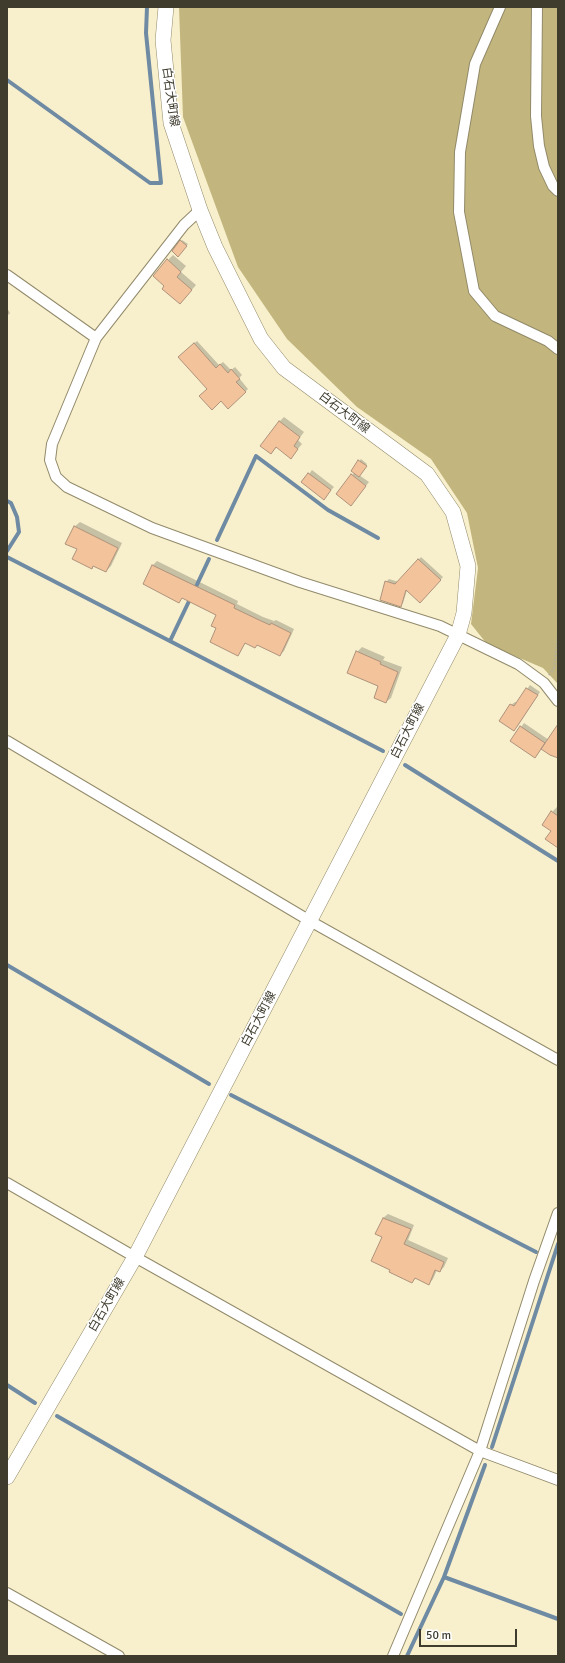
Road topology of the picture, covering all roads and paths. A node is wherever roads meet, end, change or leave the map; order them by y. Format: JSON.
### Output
{"nodes":[{"id":1,"x":166,"y":7,"type":"edge"},
{"id":2,"x":500,"y":7,"type":"edge"},
{"id":3,"x":537,"y":7,"type":"edge"},
{"id":4,"x":558,"y":191,"type":"edge"},
{"id":5,"x":200,"y":210,"type":"junction"},
{"id":6,"x":7,"y":275,"type":"edge"},
{"id":7,"x":96,"y":338,"type":"junction"},
{"id":8,"x":558,"y":349,"type":"edge"},
{"id":9,"x":458,"y":635,"type":"junction"},
{"id":10,"x":558,"y":636,"type":"edge"},
{"id":11,"x":544,"y":683,"type":"junction"},
{"id":12,"x":558,"y":700,"type":"edge"},
{"id":13,"x":7,"y":741,"type":"edge"},
{"id":14,"x":310,"y":922,"type":"junction"},
{"id":15,"x":558,"y":1060,"type":"edge"},
{"id":16,"x":7,"y":1183,"type":"edge"},
{"id":17,"x":558,"y":1213,"type":"edge"},
{"id":18,"x":135,"y":1257,"type":"junction"},
{"id":19,"x":480,"y":1451,"type":"junction"},
{"id":20,"x":7,"y":1477,"type":"edge"},
{"id":21,"x":558,"y":1480,"type":"edge"},
{"id":22,"x":7,"y":1593,"type":"edge"},
{"id":23,"x":119,"y":1656,"type":"edge"},
{"id":24,"x":393,"y":1656,"type":"edge"}],
"edges":[{"from":1,"to":5,"type":"main road","name":"白石大町線"},
{"from":2,"to":8,"type":"street"},
{"from":3,"to":4,"type":"street"},
{"from":5,"to":7,"type":"street"},
{"from":5,"to":9,"type":"main road","name":"白石大町線"},
{"from":6,"to":7,"type":"street"},
{"from":7,"to":9,"type":"street"},
{"from":9,"to":11,"type":"street"},
{"from":9,"to":14,"type":"main road","name":"白石大町線"},
{"from":10,"to":11,"type":"path"},
{"from":11,"to":12,"type":"street"},
{"from":13,"to":14,"type":"street"},
{"from":14,"to":15,"type":"street"},
{"from":14,"to":18,"type":"main road","name":"白石大町線"},
{"from":16,"to":18,"type":"street"},
{"from":17,"to":19,"type":"street"},
{"from":18,"to":19,"type":"street"},
{"from":18,"to":20,"type":"main road","name":"白石大町線"},
{"from":19,"to":21,"type":"street"},
{"from":19,"to":24,"type":"street"},
{"from":22,"to":23,"type":"street"}]}
